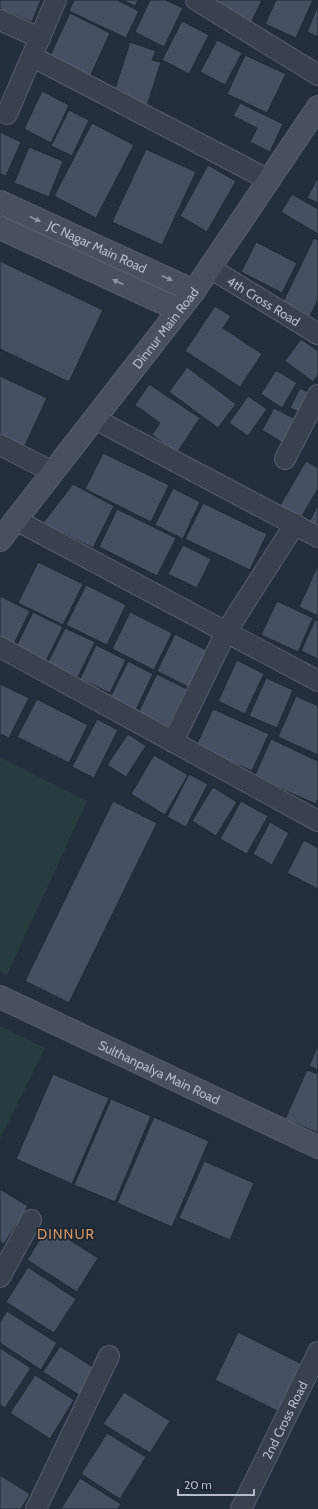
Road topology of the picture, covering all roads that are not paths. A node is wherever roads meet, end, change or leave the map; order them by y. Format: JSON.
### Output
{"nodes":[{"id":1,"x":56,"y":0,"type":"edge"},
{"id":2,"x":196,"y":0,"type":"edge"},
{"id":3,"x":0,"y":20,"type":"edge"},
{"id":4,"x":40,"y":38,"type":"junction"},
{"id":5,"x":33,"y":57,"type":"junction"},
{"id":6,"x":318,"y":75,"type":"edge"},
{"id":7,"x":318,"y":107,"type":"edge"},
{"id":8,"x":7,"y":114,"type":"dead end"},
{"id":9,"x":269,"y":180,"type":"junction"},
{"id":10,"x":0,"y":202,"type":"edge"},
{"id":11,"x":0,"y":228,"type":"edge"},
{"id":12,"x":210,"y":268,"type":"junction"},
{"id":13,"x":194,"y":291,"type":"junction"},
{"id":14,"x":179,"y":310,"type":"junction"},
{"id":15,"x":318,"y":334,"type":"edge"},
{"id":16,"x":318,"y":395,"type":"edge"},
{"id":17,"x":95,"y":420,"type":"junction"},
{"id":18,"x":0,"y":445,"type":"edge"},
{"id":19,"x":285,"y":459,"type":"dead end"},
{"id":20,"x":53,"y":472,"type":"junction"},
{"id":21,"x":16,"y":520,"type":"junction"},
{"id":22,"x":295,"y":524,"type":"junction"},
{"id":23,"x":318,"y":537,"type":"edge"},
{"id":24,"x":0,"y":540,"type":"edge"},
{"id":25,"x":226,"y":632,"type":"junction"},
{"id":26,"x":0,"y":647,"type":"edge"},
{"id":27,"x":318,"y":681,"type":"edge"},
{"id":28,"x":173,"y":742,"type":"junction"},
{"id":29,"x":318,"y":821,"type":"edge"},
{"id":30,"x":0,"y":996,"type":"edge"},
{"id":31,"x":318,"y":1147,"type":"edge"},
{"id":32,"x":31,"y":1220,"type":"dead end"},
{"id":33,"x":0,"y":1277,"type":"edge"},
{"id":34,"x":318,"y":1352,"type":"edge"},
{"id":35,"x":108,"y":1356,"type":"dead end"},
{"id":36,"x":36,"y":1509,"type":"edge"},
{"id":37,"x":241,"y":1509,"type":"edge"}],
"edges":[{"from":1,"to":4,"type":"street"},
{"from":2,"to":6,"type":"street"},
{"from":3,"to":4,"type":"street"},
{"from":4,"to":5,"type":"street"},
{"from":5,"to":8,"type":"street"},
{"from":5,"to":9,"type":"street"},
{"from":7,"to":9,"type":"main road","name":"Dinnur Main Road"},
{"from":9,"to":12,"type":"main road","name":"Dinnur Main Road"},
{"from":10,"to":13,"type":"main road","name":"JC Nagar Main Road","one_way":true},
{"from":14,"to":11,"type":"main road","name":"JC Nagar Main Road","one_way":true},
{"from":12,"to":13,"type":"main road","name":"Dinnur Main Road"},
{"from":12,"to":15,"type":"street","name":"4th Cross Road"},
{"from":13,"to":14,"type":"main road","name":"Dinnur Main Road"},
{"from":14,"to":17,"type":"main road","name":"Dinnur Main Road"},
{"from":16,"to":19,"type":"street"},
{"from":17,"to":20,"type":"main road","name":"Dinnur Main Road"},
{"from":17,"to":22,"type":"street"},
{"from":18,"to":20,"type":"street"},
{"from":20,"to":21,"type":"main road","name":"Dinnur Main Road"},
{"from":21,"to":24,"type":"main road","name":"Dinnur Main Road"},
{"from":21,"to":25,"type":"street"},
{"from":22,"to":23,"type":"street"},
{"from":22,"to":25,"type":"street"},
{"from":25,"to":27,"type":"street"},
{"from":25,"to":28,"type":"street"},
{"from":26,"to":28,"type":"street"},
{"from":28,"to":29,"type":"street"},
{"from":30,"to":31,"type":"main road","name":"Sulthanpalya Main Road"},
{"from":32,"to":33,"type":"street"},
{"from":34,"to":37,"type":"street","name":"2nd Cross Road"},
{"from":35,"to":36,"type":"street"}]}
